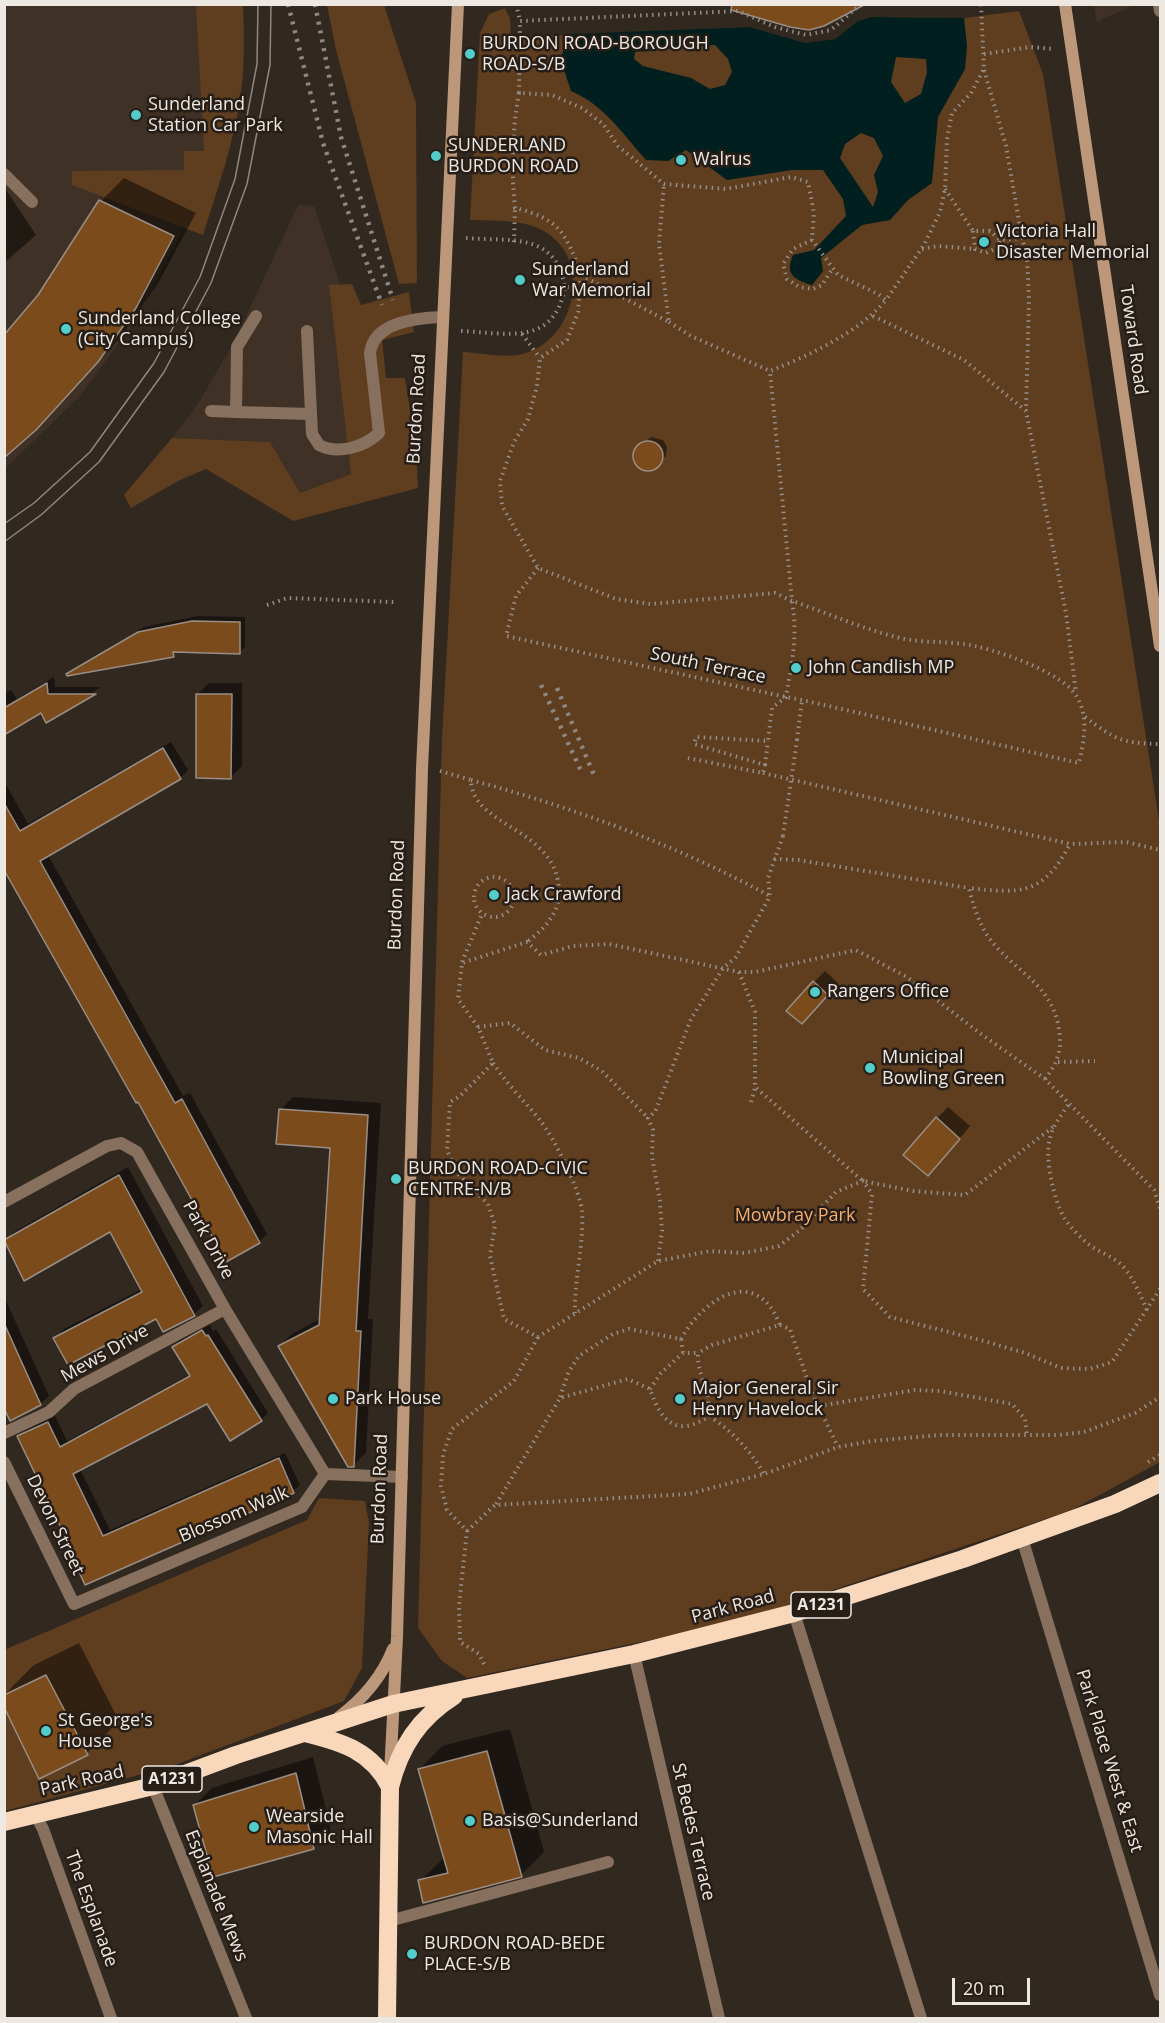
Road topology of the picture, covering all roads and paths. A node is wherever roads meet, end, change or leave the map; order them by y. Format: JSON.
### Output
{"nodes":[{"id":1,"x":458,"y":4,"type":"edge"},
{"id":2,"x":516,"y":4,"type":"edge"},
{"id":3,"x":861,"y":4,"type":"edge"},
{"id":4,"x":981,"y":4,"type":"edge"},
{"id":5,"x":1065,"y":4,"type":"edge"},
{"id":6,"x":1159,"y":4,"type":"edge"},
{"id":7,"x":1161,"y":11,"type":"edge"},
{"id":8,"x":520,"y":21,"type":"junction"},
{"id":9,"x":1072,"y":50,"type":"junction"},
{"id":10,"x":984,"y":54,"type":"junction"},
{"id":11,"x":984,"y":69,"type":"junction"},
{"id":12,"x":519,"y":93,"type":"junction"},
{"id":13,"x":4,"y":174,"type":"edge"},
{"id":14,"x":664,"y":184,"type":"junction"},
{"id":15,"x":945,"y":189,"type":"junction"},
{"id":16,"x":32,"y":202,"type":"dead end"},
{"id":17,"x":515,"y":208,"type":"junction"},
{"id":18,"x":973,"y":231,"type":"junction"},
{"id":19,"x":446,"y":237,"type":"junction"},
{"id":20,"x":1022,"y":238,"type":"junction"},
{"id":21,"x":812,"y":240,"type":"junction"},
{"id":22,"x":1000,"y":240,"type":"junction"},
{"id":23,"x":514,"y":242,"type":"junction"},
{"id":24,"x":921,"y":249,"type":"junction"},
{"id":25,"x":975,"y":249,"type":"junction"},
{"id":26,"x":833,"y":268,"type":"junction"},
{"id":27,"x":581,"y":274,"type":"junction"},
{"id":28,"x":565,"y":287,"type":"junction"},
{"id":29,"x":580,"y":288,"type":"junction"},
{"id":30,"x":886,"y":300,"type":"junction"},
{"id":31,"x":256,"y":316,"type":"dead end"},
{"id":32,"x":873,"y":316,"type":"junction"},
{"id":33,"x":669,"y":322,"type":"junction"},
{"id":34,"x":442,"y":324,"type":"junction"},
{"id":35,"x":307,"y":331,"type":"dead end"},
{"id":36,"x":522,"y":334,"type":"junction"},
{"id":37,"x":540,"y":358,"type":"junction"},
{"id":38,"x":770,"y":371,"type":"junction"},
{"id":39,"x":211,"y":411,"type":"dead end"},
{"id":40,"x":1026,"y":411,"type":"junction"},
{"id":41,"x":236,"y":412,"type":"junction"},
{"id":42,"x":311,"y":414,"type":"junction"},
{"id":43,"x":538,"y":568,"type":"junction"},
{"id":44,"x":792,"y":600,"type":"junction"},
{"id":45,"x":395,"y":602,"type":"dead end"},
{"id":46,"x":267,"y":605,"type":"dead end"},
{"id":47,"x":1161,"y":646,"type":"edge"},
{"id":48,"x":1076,"y":694,"type":"junction"},
{"id":49,"x":786,"y":697,"type":"junction"},
{"id":50,"x":802,"y":700,"type":"junction"},
{"id":51,"x":1085,"y":716,"type":"junction"},
{"id":52,"x":768,"y":741,"type":"junction"},
{"id":53,"x":1161,"y":744,"type":"edge"},
{"id":54,"x":688,"y":758,"type":"dead end"},
{"id":55,"x":765,"y":765,"type":"junction"},
{"id":56,"x":422,"y":769,"type":"junction"},
{"id":57,"x":763,"y":773,"type":"junction"},
{"id":58,"x":471,"y":780,"type":"junction"},
{"id":59,"x":1070,"y":844,"type":"junction"},
{"id":60,"x":1161,"y":850,"type":"edge"},
{"id":61,"x":774,"y":859,"type":"junction"},
{"id":62,"x":969,"y":888,"type":"junction"},
{"id":63,"x":770,"y":896,"type":"junction"},
{"id":64,"x":482,"y":914,"type":"junction"},
{"id":65,"x":527,"y":942,"type":"junction"},
{"id":66,"x":462,"y":963,"type":"junction"},
{"id":67,"x":723,"y":968,"type":"junction"},
{"id":68,"x":739,"y":972,"type":"junction"},
{"id":69,"x":478,"y":1027,"type":"junction"},
{"id":70,"x":1095,"y":1061,"type":"dead end"},
{"id":71,"x":1058,"y":1062,"type":"junction"},
{"id":72,"x":493,"y":1063,"type":"junction"},
{"id":73,"x":1045,"y":1079,"type":"junction"},
{"id":74,"x":755,"y":1087,"type":"junction"},
{"id":75,"x":751,"y":1102,"type":"dead end"},
{"id":76,"x":1068,"y":1106,"type":"junction"},
{"id":77,"x":648,"y":1118,"type":"junction"},
{"id":78,"x":1053,"y":1128,"type":"junction"},
{"id":79,"x":862,"y":1180,"type":"junction"},
{"id":80,"x":4,"y":1202,"type":"edge"},
{"id":81,"x":1161,"y":1208,"type":"edge"},
{"id":82,"x":658,"y":1261,"type":"junction"},
{"id":83,"x":1161,"y":1289,"type":"edge"},
{"id":84,"x":225,"y":1309,"type":"junction"},
{"id":85,"x":1147,"y":1310,"type":"junction"},
{"id":86,"x":575,"y":1313,"type":"junction"},
{"id":87,"x":780,"y":1324,"type":"junction"},
{"id":88,"x":538,"y":1337,"type":"junction"},
{"id":89,"x":681,"y":1339,"type":"junction"},
{"id":90,"x":683,"y":1353,"type":"junction"},
{"id":91,"x":699,"y":1353,"type":"junction"},
{"id":92,"x":650,"y":1389,"type":"junction"},
{"id":93,"x":1161,"y":1396,"type":"edge"},
{"id":94,"x":560,"y":1398,"type":"junction"},
{"id":95,"x":819,"y":1407,"type":"junction"},
{"id":96,"x":710,"y":1416,"type":"junction"},
{"id":97,"x":4,"y":1433,"type":"edge"},
{"id":98,"x":1027,"y":1435,"type":"junction"},
{"id":99,"x":838,"y":1447,"type":"junction"},
{"id":100,"x":4,"y":1462,"type":"edge"},
{"id":101,"x":325,"y":1474,"type":"junction"},
{"id":102,"x":764,"y":1474,"type":"junction"},
{"id":103,"x":402,"y":1477,"type":"junction"},
{"id":104,"x":1161,"y":1483,"type":"edge"},
{"id":105,"x":495,"y":1505,"type":"junction"},
{"id":106,"x":467,"y":1531,"type":"junction"},
{"id":107,"x":1022,"y":1538,"type":"junction"},
{"id":108,"x":74,"y":1604,"type":"joint"},
{"id":109,"x":794,"y":1613,"type":"junction"},
{"id":110,"x":397,"y":1637,"type":"junction"},
{"id":111,"x":634,"y":1654,"type":"junction"},
{"id":112,"x":476,"y":1688,"type":"junction"},
{"id":113,"x":393,"y":1704,"type":"junction"},
{"id":114,"x":305,"y":1733,"type":"junction"},
{"id":115,"x":153,"y":1786,"type":"junction"},
{"id":116,"x":390,"y":1787,"type":"junction"},
{"id":117,"x":35,"y":1814,"type":"junction"},
{"id":118,"x":4,"y":1822,"type":"edge"},
{"id":119,"x":608,"y":1862,"type":"dead end"},
{"id":120,"x":389,"y":1921,"type":"junction"},
{"id":121,"x":1161,"y":1995,"type":"edge"},
{"id":122,"x":111,"y":2019,"type":"edge"},
{"id":123,"x":246,"y":2019,"type":"edge"},
{"id":124,"x":387,"y":2019,"type":"edge"},
{"id":125,"x":719,"y":2019,"type":"edge"},
{"id":126,"x":921,"y":2019,"type":"edge"}],
"edges":[{"from":1,"to":19,"type":"street","name":"Burdon Road"},
{"from":2,"to":8,"type":"path"},
{"from":3,"to":8,"type":"path"},
{"from":4,"to":10,"type":"path"},
{"from":5,"to":9,"type":"street","name":"Toward Road"},
{"from":6,"to":7,"type":"street"},
{"from":8,"to":12,"type":"path"},
{"from":9,"to":10,"type":"path"},
{"from":9,"to":47,"type":"street","name":"Toward Road"},
{"from":10,"to":11,"type":"path"},
{"from":11,"to":15,"type":"path"},
{"from":11,"to":20,"type":"path"},
{"from":12,"to":14,"type":"path"},
{"from":12,"to":17,"type":"path"},
{"from":13,"to":16,"type":"street"},
{"from":14,"to":21,"type":"path"},
{"from":14,"to":33,"type":"path"},
{"from":15,"to":18,"type":"path"},
{"from":15,"to":24,"type":"path"},
{"from":17,"to":23,"type":"path"},
{"from":17,"to":27,"type":"path"},
{"from":18,"to":22,"type":"path"},
{"from":18,"to":25,"type":"path"},
{"from":19,"to":23,"type":"path"},
{"from":19,"to":34,"type":"street","name":"Burdon Road"},
{"from":20,"to":22,"type":"path"},
{"from":20,"to":40,"type":"path"},
{"from":21,"to":26,"type":"path"},
{"from":21,"to":26,"type":"path"},
{"from":22,"to":25,"type":"path"},
{"from":23,"to":28,"type":"path"},
{"from":24,"to":25,"type":"path"},
{"from":24,"to":30,"type":"path"},
{"from":26,"to":30,"type":"path"},
{"from":27,"to":29,"type":"path"},
{"from":27,"to":33,"type":"path"},
{"from":28,"to":29,"type":"path"},
{"from":28,"to":36,"type":"path"},
{"from":29,"to":37,"type":"path"},
{"from":30,"to":32,"type":"path"},
{"from":31,"to":41,"type":"street"},
{"from":32,"to":38,"type":"path"},
{"from":32,"to":40,"type":"path"},
{"from":33,"to":38,"type":"path"},
{"from":34,"to":36,"type":"path"},
{"from":34,"to":42,"type":"street"},
{"from":34,"to":56,"type":"street","name":"Burdon Road"},
{"from":35,"to":42,"type":"street"},
{"from":36,"to":37,"type":"path"},
{"from":37,"to":43,"type":"path"},
{"from":38,"to":44,"type":"path"},
{"from":39,"to":41,"type":"street"},
{"from":40,"to":48,"type":"path"},
{"from":41,"to":42,"type":"street"},
{"from":43,"to":44,"type":"path"},
{"from":43,"to":49,"type":"path","name":"South Terrace"},
{"from":44,"to":48,"type":"path"},
{"from":44,"to":49,"type":"path"},
{"from":45,"to":46,"type":"path"},
{"from":48,"to":51,"type":"path"},
{"from":49,"to":50,"type":"path","name":"South Terrace"},
{"from":49,"to":52,"type":"path"},
{"from":50,"to":51,"type":"path","name":"South Terrace"},
{"from":50,"to":61,"type":"path","bridge":true},
{"from":51,"to":53,"type":"path"},
{"from":52,"to":55,"type":"path"},
{"from":52,"to":55,"type":"path"},
{"from":54,"to":57,"type":"path"},
{"from":55,"to":57,"type":"path"},
{"from":56,"to":58,"type":"path"},
{"from":56,"to":103,"type":"street","name":"Burdon Road"},
{"from":57,"to":59,"type":"path"},
{"from":58,"to":63,"type":"path"},
{"from":58,"to":65,"type":"path"},
{"from":59,"to":60,"type":"path"},
{"from":59,"to":62,"type":"path"},
{"from":61,"to":62,"type":"path"},
{"from":61,"to":63,"type":"path"},
{"from":62,"to":71,"type":"path"},
{"from":63,"to":67,"type":"path"},
{"from":64,"to":64,"type":"path"},
{"from":64,"to":66,"type":"path"},
{"from":65,"to":66,"type":"path"},
{"from":65,"to":67,"type":"path"},
{"from":66,"to":69,"type":"path"},
{"from":67,"to":68,"type":"path"},
{"from":67,"to":77,"type":"path"},
{"from":68,"to":73,"type":"path"},
{"from":68,"to":74,"type":"path"},
{"from":69,"to":72,"type":"path"},
{"from":69,"to":77,"type":"path"},
{"from":70,"to":71,"type":"path"},
{"from":71,"to":73,"type":"path"},
{"from":72,"to":86,"type":"path"},
{"from":72,"to":88,"type":"path"},
{"from":73,"to":76,"type":"path"},
{"from":74,"to":75,"type":"path"},
{"from":74,"to":79,"type":"path"},
{"from":76,"to":78,"type":"path"},
{"from":76,"to":81,"type":"path"},
{"from":77,"to":82,"type":"path"},
{"from":78,"to":79,"type":"path"},
{"from":78,"to":85,"type":"path"},
{"from":79,"to":82,"type":"path"},
{"from":79,"to":85,"type":"path"},
{"from":80,"to":84,"type":"street","name":"Park Drive"},
{"from":82,"to":86,"type":"path"},
{"from":83,"to":85,"type":"path"},
{"from":84,"to":97,"type":"street","name":"Mews Drive"},
{"from":84,"to":101,"type":"street","name":"Park Drive"},
{"from":86,"to":88,"type":"path"},
{"from":87,"to":89,"type":"path"},
{"from":87,"to":91,"type":"path"},
{"from":87,"to":95,"type":"path"},
{"from":88,"to":106,"type":"path"},
{"from":89,"to":90,"type":"path"},
{"from":89,"to":94,"type":"path"},
{"from":90,"to":91,"type":"path"},
{"from":90,"to":92,"type":"path"},
{"from":91,"to":96,"type":"path"},
{"from":92,"to":94,"type":"path"},
{"from":92,"to":96,"type":"path"},
{"from":93,"to":98,"type":"path"},
{"from":94,"to":105,"type":"path"},
{"from":95,"to":98,"type":"path"},
{"from":95,"to":99,"type":"path"},
{"from":96,"to":102,"type":"path"},
{"from":98,"to":99,"type":"path"},
{"from":99,"to":102,"type":"path"},
{"from":100,"to":108,"type":"street","name":"Devon Street"},
{"from":101,"to":103,"type":"street"},
{"from":101,"to":108,"type":"street","name":"Blossom Walk"},
{"from":102,"to":105,"type":"path"},
{"from":103,"to":110,"type":"street","name":"Burdon Road"},
{"from":104,"to":107,"type":"highway","name":"Park Road","number":"A1231"},
{"from":105,"to":106,"type":"path"},
{"from":106,"to":112,"type":"path"},
{"from":107,"to":109,"type":"highway","name":"Park Road","number":"A1231"},
{"from":107,"to":121,"type":"street","name":"Park Place West & East"},
{"from":109,"to":111,"type":"highway","name":"Park Road","number":"A1231"},
{"from":109,"to":126,"type":"street"},
{"from":110,"to":113,"type":"street","name":"Burdon Road"},
{"from":110,"to":114,"type":"street","name":"Park Road"},
{"from":111,"to":112,"type":"highway","name":"Park Road","number":"A1231"},
{"from":111,"to":125,"type":"street","name":"St Bedes Terrace"},
{"from":112,"to":113,"type":"highway","name":"Park Road","number":"A1231"},
{"from":112,"to":116,"type":"highway","number":"A1231"},
{"from":113,"to":114,"type":"highway","name":"Park Road","number":"A1231"},
{"from":113,"to":116,"type":"street","name":"Burdon Road"},
{"from":114,"to":115,"type":"highway","name":"Park Road","number":"A1231"},
{"from":114,"to":116,"type":"highway"},
{"from":115,"to":117,"type":"highway","name":"Park Road","number":"A1231"},
{"from":115,"to":123,"type":"street","name":"Esplanade Mews"},
{"from":116,"to":120,"type":"highway","name":"Burdon Road","number":"A1231"},
{"from":117,"to":118,"type":"highway","name":"Park Road","number":"A1231"},
{"from":117,"to":122,"type":"street","name":"The Esplanade"},
{"from":119,"to":120,"type":"street"},
{"from":120,"to":124,"type":"highway","name":"Burdon Road","number":"A1231"}]}
